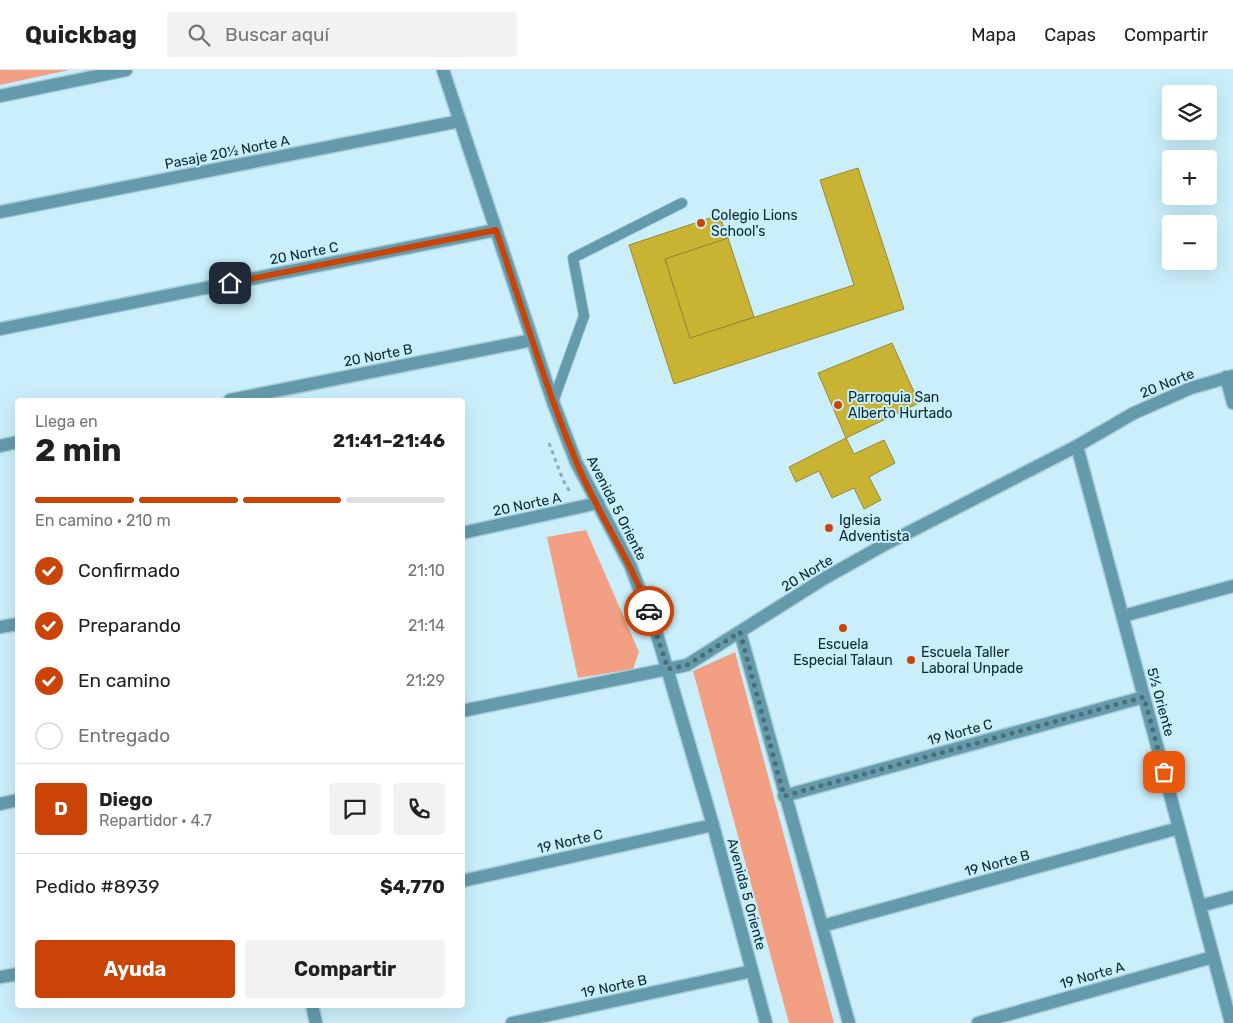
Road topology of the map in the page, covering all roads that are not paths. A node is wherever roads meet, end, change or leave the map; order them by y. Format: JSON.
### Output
{"nodes":[{"id":1,"x":126,"y":70,"type":"edge"},
{"id":2,"x":443,"y":70,"type":"edge"},
{"id":3,"x":0,"y":96,"type":"edge"},
{"id":4,"x":460,"y":121,"type":"junction"},
{"id":5,"x":682,"y":202,"type":"dead end"},
{"id":6,"x":0,"y":212,"type":"edge"},
{"id":7,"x":496,"y":230,"type":"junction"},
{"id":8,"x":0,"y":329,"type":"edge"},
{"id":9,"x":532,"y":340,"type":"junction"},
{"id":10,"x":1230,"y":377,"type":"edge"},
{"id":11,"x":240,"y":398,"type":"edge"},
{"id":12,"x":553,"y":402,"type":"junction"},
{"id":13,"x":1233,"y":403,"type":"edge"},
{"id":14,"x":15,"y":443,"type":"edge"},
{"id":15,"x":0,"y":446,"type":"edge"},
{"id":16,"x":1077,"y":446,"type":"junction"},
{"id":17,"x":598,"y":503,"type":"junction"},
{"id":18,"x":465,"y":531,"type":"edge"},
{"id":19,"x":1233,"y":586,"type":"edge"},
{"id":20,"x":1123,"y":616,"type":"junction"},
{"id":21,"x":15,"y":624,"type":"edge"},
{"id":22,"x":0,"y":627,"type":"edge"},
{"id":23,"x":740,"y":632,"type":"junction"},
{"id":24,"x":668,"y":669,"type":"junction"},
{"id":25,"x":1144,"y":697,"type":"junction"},
{"id":26,"x":465,"y":710,"type":"edge"},
{"id":27,"x":784,"y":796,"type":"junction"},
{"id":28,"x":15,"y":801,"type":"edge"},
{"id":29,"x":0,"y":804,"type":"edge"},
{"id":30,"x":713,"y":825,"type":"junction"},
{"id":31,"x":1179,"y":828,"type":"junction"},
{"id":32,"x":465,"y":880,"type":"edge"},
{"id":33,"x":1233,"y":897,"type":"edge"},
{"id":34,"x":1200,"y":906,"type":"junction"},
{"id":35,"x":822,"y":926,"type":"junction"},
{"id":36,"x":1213,"y":956,"type":"junction"},
{"id":37,"x":752,"y":971,"type":"junction"},
{"id":38,"x":15,"y":974,"type":"edge"},
{"id":39,"x":0,"y":977,"type":"edge"},
{"id":40,"x":313,"y":1008,"type":"edge"},
{"id":41,"x":316,"y":1023,"type":"edge"},
{"id":42,"x":512,"y":1023,"type":"edge"},
{"id":43,"x":766,"y":1023,"type":"edge"},
{"id":44,"x":849,"y":1023,"type":"edge"},
{"id":45,"x":978,"y":1023,"type":"edge"},
{"id":46,"x":1231,"y":1023,"type":"edge"}],
"edges":[{"from":1,"to":3,"type":"street"},
{"from":2,"to":4,"type":"street","name":"Avenida 5 Oriente"},
{"from":4,"to":6,"type":"street","name":"Pasaje 20½ Norte A"},
{"from":4,"to":7,"type":"street","name":"Avenida 5 Oriente"},
{"from":5,"to":12,"type":"lane"},
{"from":7,"to":8,"type":"street","name":"20 Norte C"},
{"from":7,"to":9,"type":"street","name":"Avenida 5 Oriente"},
{"from":9,"to":11,"type":"street","name":"20 Norte B"},
{"from":9,"to":12,"type":"street","name":"Avenida 5 Oriente"},
{"from":10,"to":13,"type":"street"},
{"from":10,"to":16,"type":"street","name":"20 Norte"},
{"from":12,"to":17,"type":"street","name":"Avenida 5 Oriente"},
{"from":14,"to":15,"type":"street"},
{"from":16,"to":20,"type":"street","name":"5½ Oriente"},
{"from":16,"to":23,"type":"street","name":"20 Norte"},
{"from":17,"to":18,"type":"street","name":"20 Norte A"},
{"from":17,"to":24,"type":"street","name":"Avenida 5 Oriente"},
{"from":19,"to":20,"type":"street"},
{"from":20,"to":25,"type":"street","name":"5½ Oriente"},
{"from":21,"to":22,"type":"street"},
{"from":23,"to":24,"type":"street","name":"20 Norte"},
{"from":23,"to":27,"type":"street"},
{"from":24,"to":26,"type":"street","name":"20 Norte"},
{"from":24,"to":30,"type":"street","name":"Avenida 5 Oriente"},
{"from":25,"to":27,"type":"street","name":"19 Norte C"},
{"from":25,"to":31,"type":"street","name":"5½ Oriente"},
{"from":27,"to":35,"type":"street"},
{"from":28,"to":29,"type":"street"},
{"from":30,"to":32,"type":"street","name":"19 Norte C"},
{"from":30,"to":37,"type":"street","name":"Avenida 5 Oriente"},
{"from":31,"to":34,"type":"street","name":"5½ Oriente"},
{"from":31,"to":35,"type":"street","name":"19 Norte B"},
{"from":33,"to":34,"type":"street"},
{"from":34,"to":36,"type":"street","name":"5½ Oriente"},
{"from":35,"to":44,"type":"street"},
{"from":36,"to":45,"type":"street","name":"19 Norte A"},
{"from":36,"to":46,"type":"street","name":"5½ Oriente"},
{"from":37,"to":42,"type":"street","name":"19 Norte B"},
{"from":37,"to":43,"type":"street","name":"Avenida 5 Oriente"},
{"from":38,"to":39,"type":"street"},
{"from":40,"to":41,"type":"street"}]}
